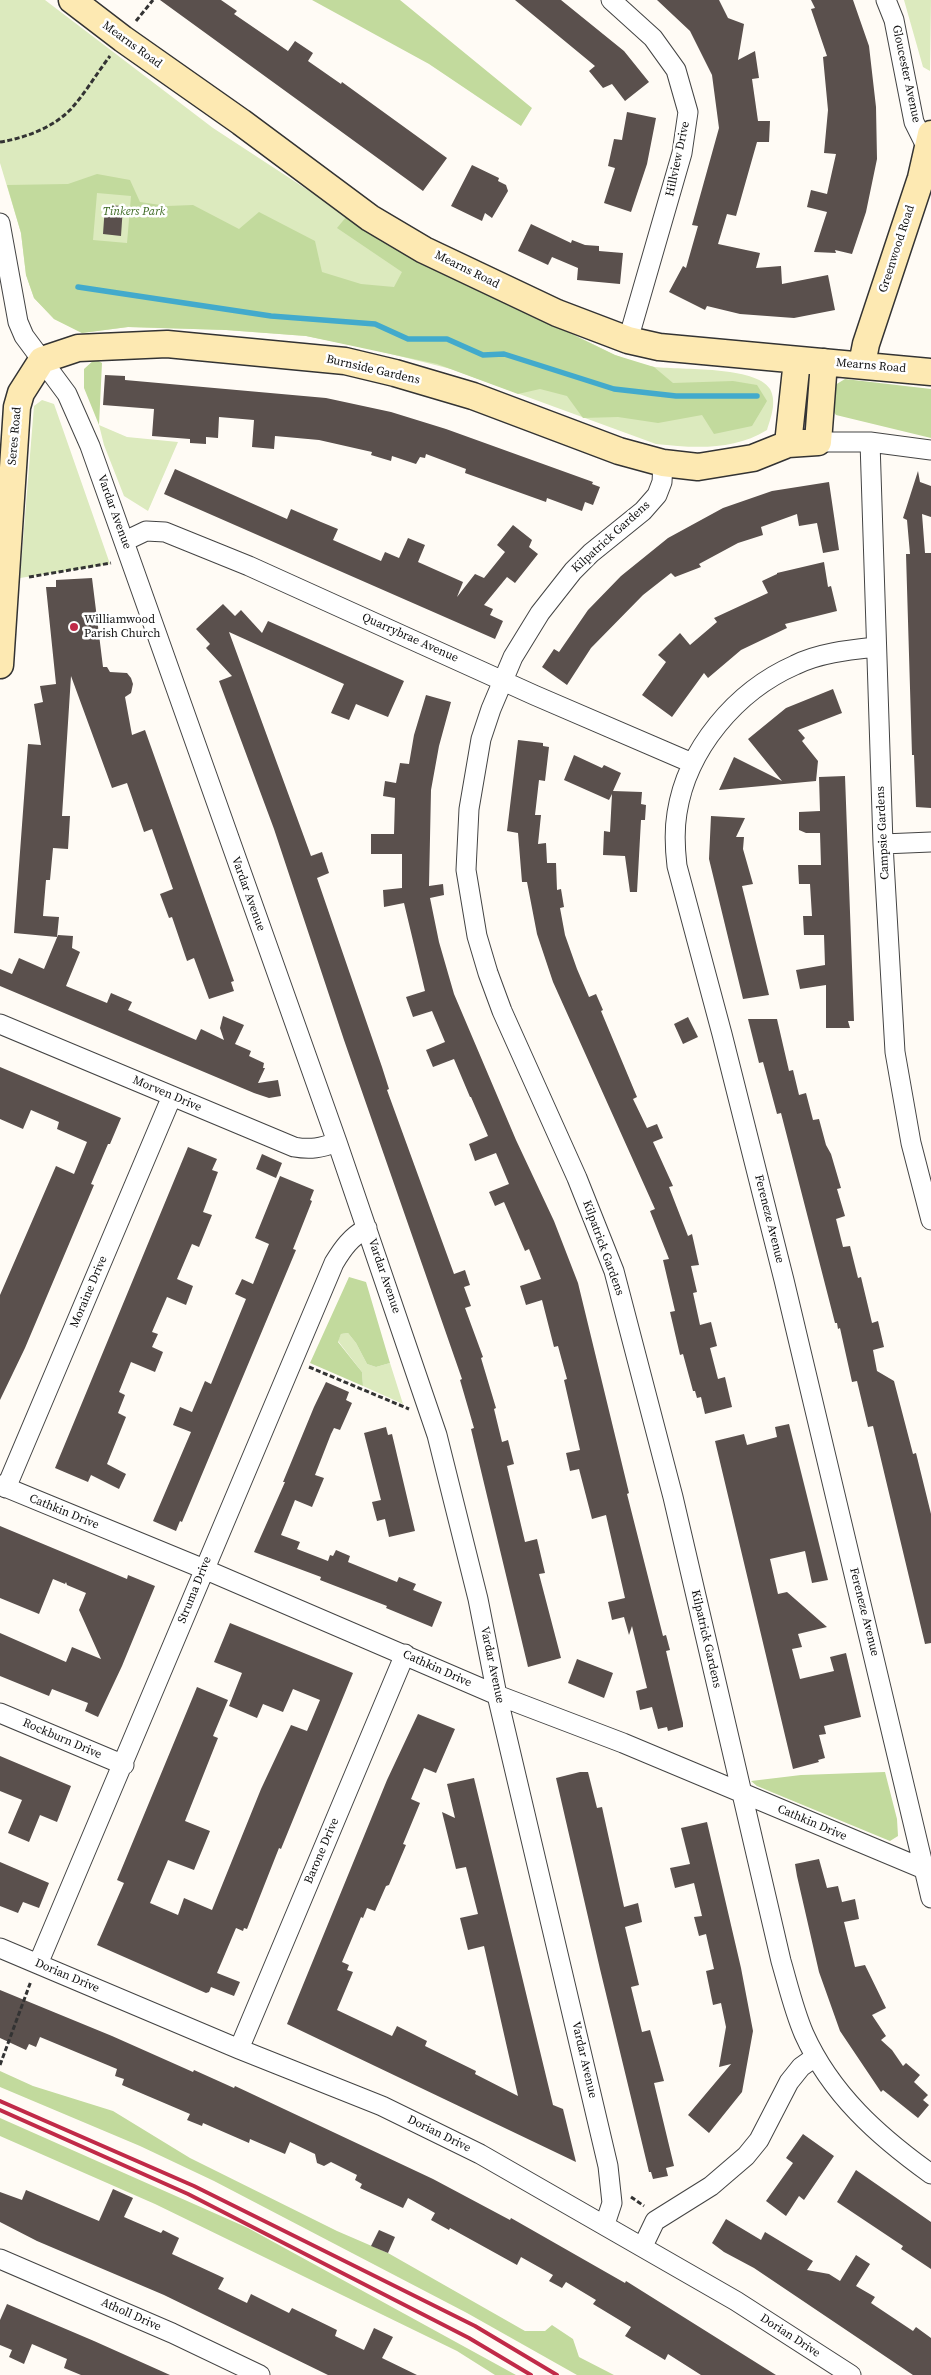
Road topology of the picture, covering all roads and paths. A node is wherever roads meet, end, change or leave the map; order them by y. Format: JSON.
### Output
{"nodes":[{"id":1,"x":72,"y":0,"type":"edge"},
{"id":2,"x":611,"y":0,"type":"edge"},
{"id":3,"x":886,"y":0,"type":"edge"},
{"id":4,"x":123,"y":40,"type":"junction"},
{"id":5,"x":929,"y":141,"type":"edge"},
{"id":6,"x":0,"y":142,"type":"edge"},
{"id":7,"x":0,"y":223,"type":"edge"},
{"id":8,"x":628,"y":340,"type":"junction"},
{"id":9,"x":42,"y":360,"type":"junction"},
{"id":10,"x":797,"y":360,"type":"junction"},
{"id":11,"x":824,"y":362,"type":"junction"},
{"id":12,"x":862,"y":364,"type":"junction"},
{"id":13,"x":931,"y":372,"type":"edge"},
{"id":14,"x":818,"y":442,"type":"junction"},
{"id":15,"x":870,"y":442,"type":"junction"},
{"id":16,"x":788,"y":444,"type":"junction"},
{"id":17,"x":931,"y":450,"type":"edge"},
{"id":18,"x":663,"y":463,"type":"junction"},
{"id":19,"x":128,"y":548,"type":"junction"},
{"id":20,"x":5,"y":577,"type":"junction"},
{"id":21,"x":876,"y":647,"type":"junction"},
{"id":22,"x":0,"y":665,"type":"edge"},
{"id":23,"x":503,"y":680,"type":"junction"},
{"id":24,"x":692,"y":763,"type":"junction"},
{"id":25,"x":931,"y":842,"type":"edge"},
{"id":26,"x":883,"y":844,"type":"junction"},
{"id":27,"x":0,"y":1024,"type":"edge"},
{"id":28,"x":172,"y":1096,"type":"junction"},
{"id":29,"x":337,"y":1142,"type":"junction"},
{"id":30,"x":931,"y":1220,"type":"edge"},
{"id":31,"x":367,"y":1228,"type":"junction"},
{"id":32,"x":294,"y":1360,"type":"junction"},
{"id":33,"x":431,"y":1416,"type":"junction"},
{"id":34,"x":3,"y":1487,"type":"edge"},
{"id":35,"x":204,"y":1568,"type":"junction"},
{"id":36,"x":405,"y":1654,"type":"junction"},
{"id":37,"x":497,"y":1696,"type":"junction"},
{"id":38,"x":0,"y":1713,"type":"edge"},
{"id":39,"x":124,"y":1765,"type":"junction"},
{"id":40,"x":742,"y":1793,"type":"junction"},
{"id":41,"x":928,"y":1871,"type":"edge"},
{"id":42,"x":931,"y":1898,"type":"edge"},
{"id":43,"x":0,"y":1948,"type":"edge"},
{"id":44,"x":38,"y":1964,"type":"junction"},
{"id":45,"x":239,"y":2049,"type":"junction"},
{"id":46,"x":815,"y":2057,"type":"junction"},
{"id":47,"x":0,"y":2065,"type":"edge"},
{"id":48,"x":931,"y":2174,"type":"edge"},
{"id":49,"x":612,"y":2187,"type":"junction"},
{"id":50,"x":666,"y":2213,"type":"junction"},
{"id":51,"x":605,"y":2224,"type":"junction"},
{"id":52,"x":643,"y":2246,"type":"junction"},
{"id":53,"x":0,"y":2259,"type":"edge"},
{"id":54,"x":260,"y":2375,"type":"edge"},
{"id":55,"x":851,"y":2375,"type":"edge"}],
"edges":[{"from":1,"to":4,"type":"street","name":"Mearns Road"},
{"from":2,"to":8,"type":"street","name":"Hillview Drive"},
{"from":3,"to":5,"type":"street","name":"Gloucester Avenue"},
{"from":4,"to":6,"type":"path"},
{"from":4,"to":8,"type":"street","name":"Mearns Road"},
{"from":5,"to":12,"type":"street","name":"Greenwood Road"},
{"from":7,"to":9,"type":"street"},
{"from":8,"to":10,"type":"street","name":"Mearns Road"},
{"from":9,"to":18,"type":"street","name":"Burnside Gardens"},
{"from":9,"to":19,"type":"street","name":"Vardar Avenue"},
{"from":9,"to":20,"type":"street","name":"Seres Road"},
{"from":10,"to":11,"type":"street","name":"Mearns Road"},
{"from":10,"to":16,"type":"street"},
{"from":11,"to":12,"type":"street","name":"Mearns Road"},
{"from":11,"to":14,"type":"street"},
{"from":12,"to":13,"type":"street","name":"Mearns Road"},
{"from":14,"to":15,"type":"street"},
{"from":14,"to":16,"type":"street"},
{"from":15,"to":17,"type":"street"},
{"from":15,"to":21,"type":"street","name":"Campsie Gardens"},
{"from":16,"to":18,"type":"street"},
{"from":18,"to":23,"type":"street","name":"Kilpatrick Gardens"},
{"from":19,"to":20,"type":"path"},
{"from":19,"to":23,"type":"street","name":"Quarrybrae Avenue"},
{"from":19,"to":29,"type":"street","name":"Vardar Avenue"},
{"from":20,"to":22,"type":"street","name":"Seres Road"},
{"from":21,"to":24,"type":"street","name":"Fereneze Avenue"},
{"from":21,"to":26,"type":"street","name":"Campsie Gardens"},
{"from":23,"to":24,"type":"street","name":"Quarrybrae Avenue"},
{"from":23,"to":40,"type":"street","name":"Kilpatrick Gardens"},
{"from":24,"to":41,"type":"street","name":"Fereneze Avenue"},
{"from":25,"to":26,"type":"street"},
{"from":26,"to":30,"type":"street","name":"Campsie Gardens"},
{"from":27,"to":28,"type":"street","name":"Morven Drive"},
{"from":28,"to":29,"type":"street","name":"Morven Drive"},
{"from":28,"to":34,"type":"street","name":"Moraine Drive"},
{"from":29,"to":31,"type":"street","name":"Vardar Avenue"},
{"from":31,"to":32,"type":"street","name":"Struma Drive"},
{"from":31,"to":33,"type":"street","name":"Vardar Avenue"},
{"from":32,"to":33,"type":"path"},
{"from":32,"to":35,"type":"street","name":"Struma Drive"},
{"from":33,"to":37,"type":"street","name":"Vardar Avenue"},
{"from":34,"to":35,"type":"street","name":"Cathkin Drive"},
{"from":35,"to":36,"type":"street","name":"Cathkin Drive"},
{"from":35,"to":39,"type":"street","name":"Struma Drive"},
{"from":36,"to":37,"type":"street","name":"Cathkin Drive"},
{"from":36,"to":45,"type":"street","name":"Barone Drive"},
{"from":37,"to":40,"type":"street","name":"Cathkin Drive"},
{"from":37,"to":49,"type":"street","name":"Vardar Avenue"},
{"from":38,"to":39,"type":"street","name":"Rockburn Drive"},
{"from":39,"to":44,"type":"street","name":"Struma Drive"},
{"from":40,"to":41,"type":"street","name":"Cathkin Drive"},
{"from":40,"to":46,"type":"street","name":"Kilpatrick Gardens"},
{"from":41,"to":42,"type":"street","name":"Fereneze Avenue"},
{"from":43,"to":44,"type":"street","name":"Dorian Drive"},
{"from":44,"to":45,"type":"street","name":"Dorian Drive"},
{"from":44,"to":47,"type":"path"},
{"from":45,"to":51,"type":"street","name":"Dorian Drive"},
{"from":46,"to":48,"type":"street","name":"Kilpatrick Gardens"},
{"from":46,"to":50,"type":"street"},
{"from":49,"to":50,"type":"path"},
{"from":49,"to":51,"type":"street","name":"Vardar Avenue"},
{"from":50,"to":52,"type":"street"},
{"from":51,"to":52,"type":"street","name":"Dorian Drive"},
{"from":52,"to":55,"type":"street","name":"Dorian Drive"},
{"from":53,"to":54,"type":"street","name":"Atholl Drive"}]}
